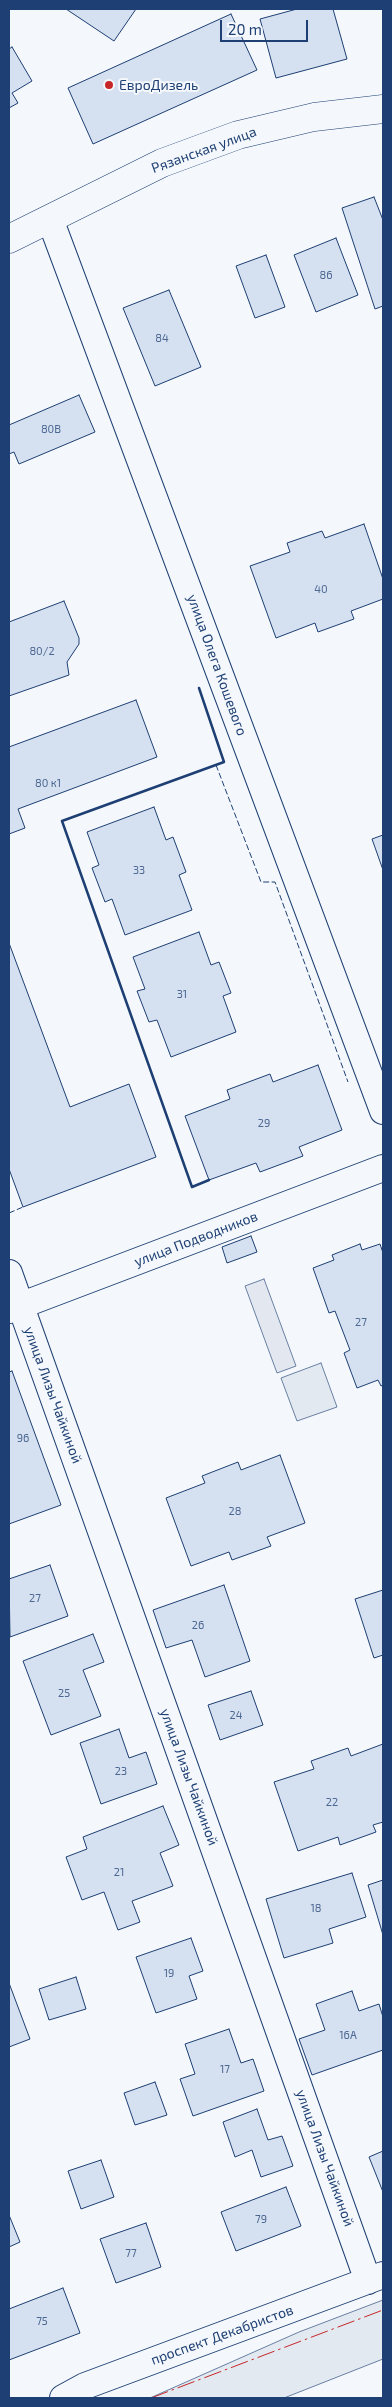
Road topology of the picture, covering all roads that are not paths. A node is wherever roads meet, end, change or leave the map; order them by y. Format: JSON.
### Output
{"nodes":[{"id":1,"x":383,"y":109,"type":"edge"},
{"id":2,"x":50,"y":219,"type":"junction"},
{"id":3,"x":9,"y":239,"type":"edge"},
{"id":4,"x":383,"y":1111,"type":"edge"},
{"id":5,"x":383,"y":1168,"type":"edge"},
{"id":6,"x":9,"y":1273,"type":"edge"},
{"id":7,"x":15,"y":1307,"type":"edge"},
{"id":8,"x":375,"y":2278,"type":"edge"},
{"id":9,"x":63,"y":2398,"type":"edge"}],
"edges":[{"from":1,"to":2,"type":"main road","name":"Рязанская улица"},
{"from":2,"to":3,"type":"main road","name":"Рязанская улица"},
{"from":2,"to":4,"type":"street","name":"улица Олега Кошевого"},
{"from":5,"to":7,"type":"street","name":"улица Подводников"},
{"from":6,"to":7,"type":"street","name":"улица Лизы Чайкиной"},
{"from":7,"to":8,"type":"street","name":"улица Лизы Чайкиной"},
{"from":8,"to":9,"type":"street","name":"проспект Декабристов"}]}
